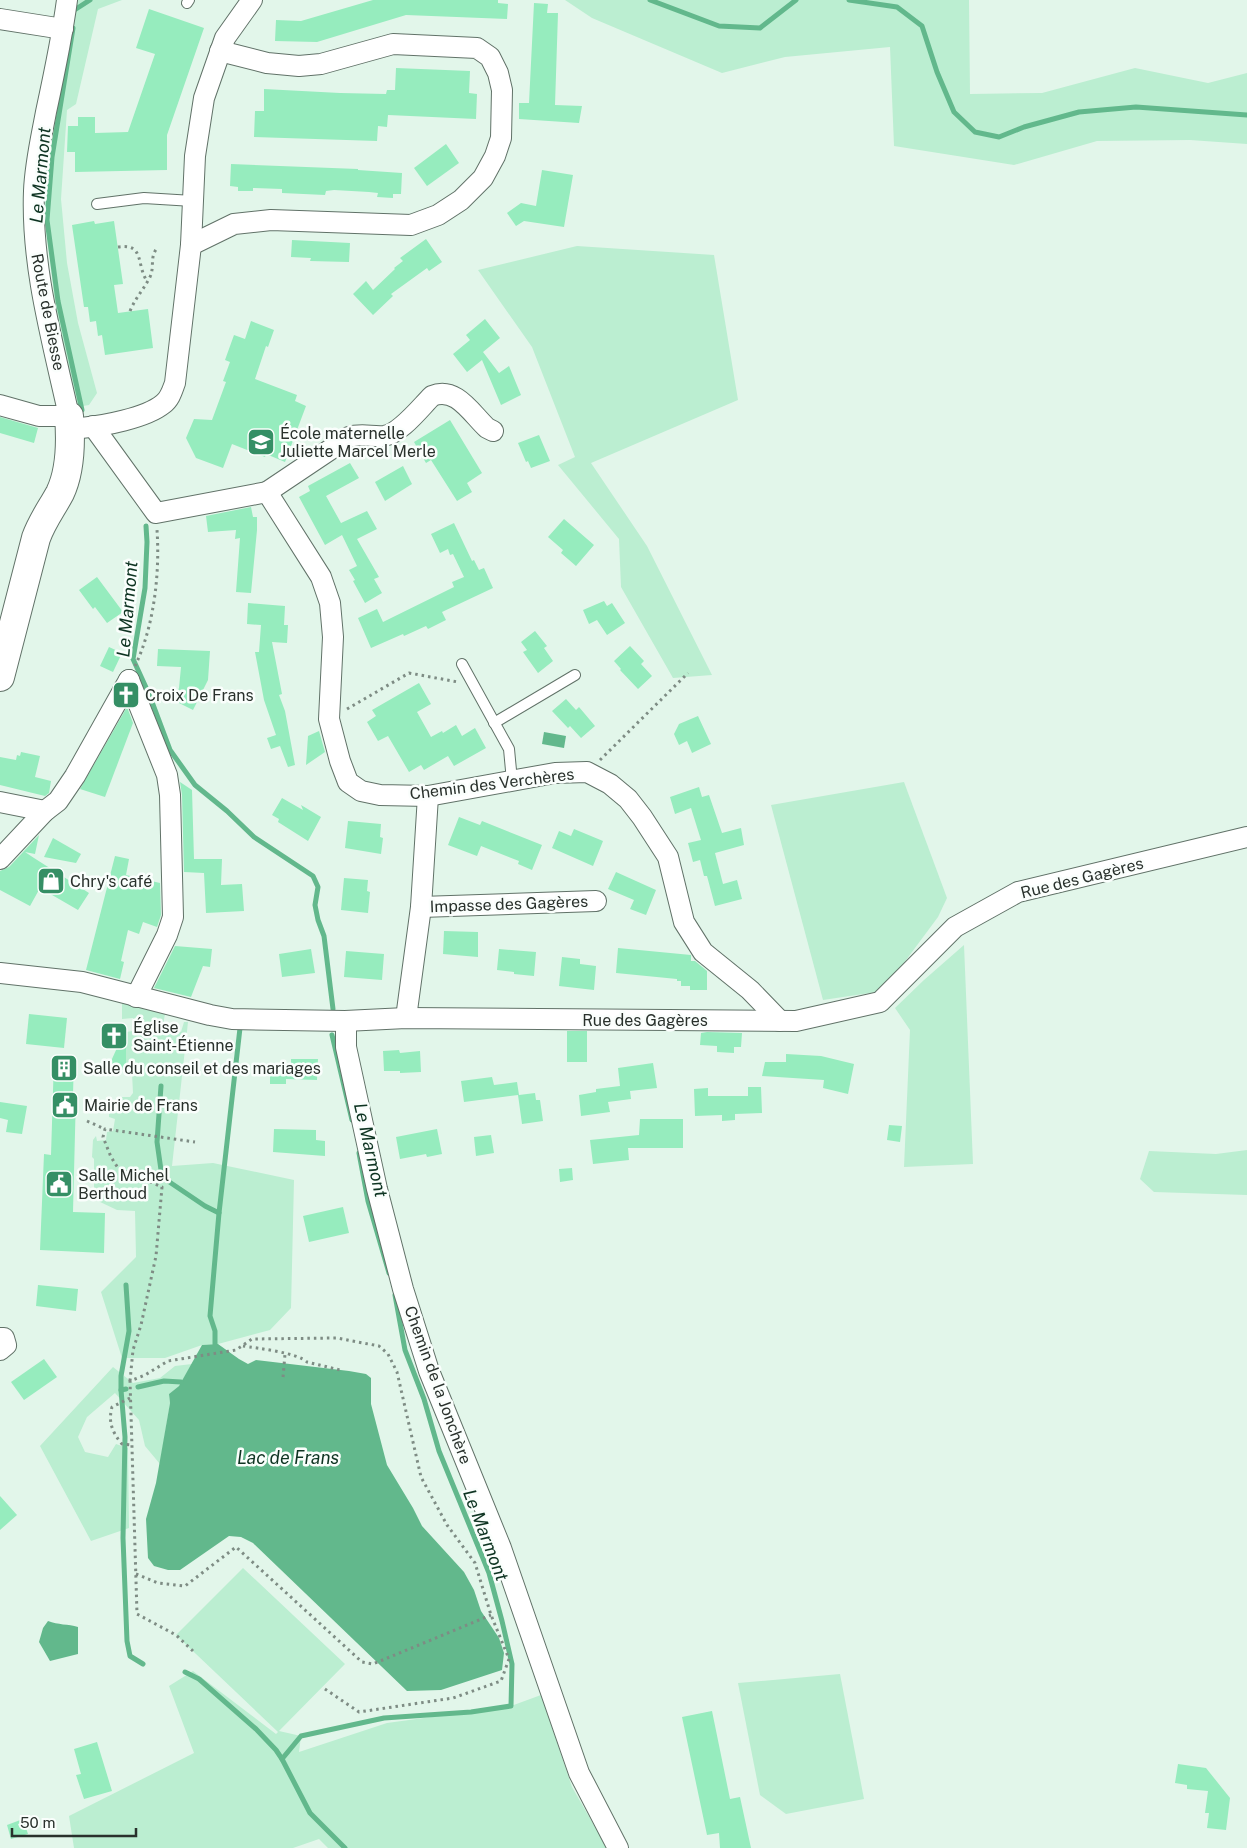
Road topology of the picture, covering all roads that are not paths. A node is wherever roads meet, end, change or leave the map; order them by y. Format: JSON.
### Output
{"nodes":[{"id":1,"x":67,"y":0,"type":"edge"},
{"id":2,"x":252,"y":0,"type":"edge"},
{"id":3,"x":0,"y":19,"type":"edge"},
{"id":4,"x":63,"y":29,"type":"junction"},
{"id":5,"x":220,"y":51,"type":"junction"},
{"id":6,"x":193,"y":201,"type":"junction"},
{"id":7,"x":97,"y":204,"type":"dead end"},
{"id":8,"x":191,"y":245,"type":"junction"},
{"id":9,"x":0,"y":405,"type":"edge"},
{"id":10,"x":77,"y":424,"type":"junction"},
{"id":11,"x":493,"y":431,"type":"dead end"},
{"id":12,"x":268,"y":492,"type":"junction"},
{"id":13,"x":462,"y":664,"type":"dead end"},
{"id":14,"x":575,"y":675,"type":"dead end"},
{"id":15,"x":0,"y":677,"type":"edge"},
{"id":16,"x":494,"y":722,"type":"junction"},
{"id":17,"x":512,"y":781,"type":"junction"},
{"id":18,"x":428,"y":796,"type":"junction"},
{"id":19,"x":0,"y":802,"type":"edge"},
{"id":20,"x":45,"y":811,"type":"junction"},
{"id":21,"x":1247,"y":837,"type":"edge"},
{"id":22,"x":0,"y":859,"type":"edge"},
{"id":23,"x":596,"y":901,"type":"dead end"},
{"id":24,"x":421,"y":907,"type":"junction"},
{"id":25,"x":0,"y":973,"type":"edge"},
{"id":26,"x":136,"y":997,"type":"junction"},
{"id":27,"x":406,"y":1018,"type":"junction"},
{"id":28,"x":345,"y":1021,"type":"junction"},
{"id":29,"x":780,"y":1021,"type":"junction"},
{"id":30,"x":0,"y":1338,"type":"edge"},
{"id":31,"x":0,"y":1350,"type":"edge"},
{"id":32,"x":618,"y":1848,"type":"edge"}],
"edges":[{"from":1,"to":4,"type":"street","name":"Route de Biesse"},
{"from":2,"to":5,"type":"street"},
{"from":3,"to":4,"type":"street"},
{"from":4,"to":10,"type":"street","name":"Route de Biesse"},
{"from":5,"to":6,"type":"street"},
{"from":5,"to":8,"type":"street"},
{"from":6,"to":7,"type":"lane"},
{"from":6,"to":8,"type":"street"},
{"from":8,"to":10,"type":"street"},
{"from":9,"to":10,"type":"street"},
{"from":10,"to":12,"type":"street"},
{"from":10,"to":15,"type":"street"},
{"from":11,"to":12,"type":"street"},
{"from":12,"to":18,"type":"street","name":"Chemin des Verchères"},
{"from":13,"to":16,"type":"lane"},
{"from":14,"to":16,"type":"lane"},
{"from":16,"to":17,"type":"lane"},
{"from":17,"to":18,"type":"street","name":"Chemin des Verchères"},
{"from":17,"to":29,"type":"street","name":"Chemin des Verchères"},
{"from":18,"to":24,"type":"street","name":"Impasse des Gagères"},
{"from":19,"to":20,"type":"street"},
{"from":20,"to":22,"type":"street"},
{"from":20,"to":26,"type":"street"},
{"from":21,"to":29,"type":"street","name":"Rue des Gagères"},
{"from":23,"to":24,"type":"street","name":"Impasse des Gagères"},
{"from":24,"to":27,"type":"street","name":"Impasse des Gagères"},
{"from":25,"to":26,"type":"street","name":"Rue des Gagères"},
{"from":26,"to":28,"type":"street","name":"Rue des Gagères"},
{"from":27,"to":28,"type":"street","name":"Rue des Gagères"},
{"from":27,"to":29,"type":"street","name":"Rue des Gagères"},
{"from":28,"to":32,"type":"street","name":"Chemin de la Jonchère"},
{"from":30,"to":31,"type":"street"}]}
